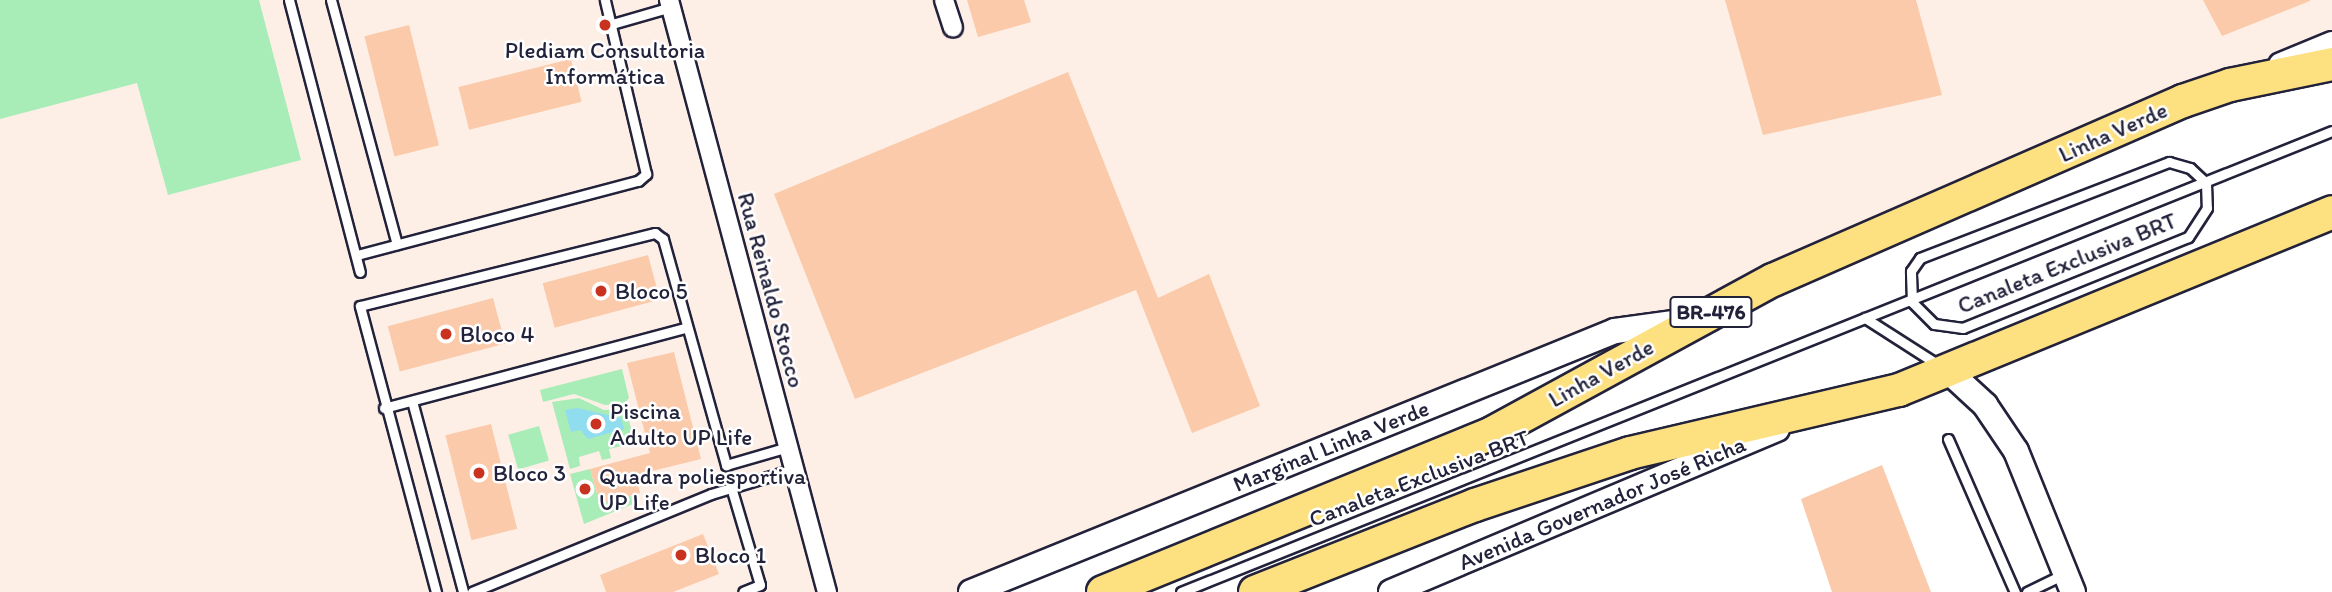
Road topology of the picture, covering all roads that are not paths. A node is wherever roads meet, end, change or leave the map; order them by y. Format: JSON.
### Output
{"nodes":[{"id":1,"x":289,"y":0,"type":"edge"},
{"id":2,"x":331,"y":0,"type":"edge"},
{"id":3,"x":605,"y":0,"type":"edge"},
{"id":4,"x":944,"y":0,"type":"edge"},
{"id":5,"x":670,"y":4,"type":"edge"},
{"id":6,"x":612,"y":24,"type":"junction"},
{"id":7,"x":953,"y":28,"type":"dead end"},
{"id":8,"x":2332,"y":44,"type":"edge"},
{"id":9,"x":2332,"y":64,"type":"edge"},
{"id":10,"x":2230,"y":85,"type":"junction"},
{"id":11,"x":2332,"y":131,"type":"edge"},
{"id":12,"x":2332,"y":137,"type":"edge"},
{"id":13,"x":2316,"y":138,"type":"junction"},
{"id":14,"x":2206,"y":183,"type":"junction"},
{"id":15,"x":2332,"y":212,"type":"edge"},
{"id":16,"x":397,"y":244,"type":"junction"},
{"id":17,"x":357,"y":254,"type":"junction"},
{"id":18,"x":360,"y":272,"type":"dead end"},
{"id":19,"x":1912,"y":302,"type":"junction"},
{"id":20,"x":1865,"y":318,"type":"junction"},
{"id":21,"x":1695,"y":320,"type":"junction"},
{"id":22,"x":685,"y":328,"type":"junction"},
{"id":23,"x":1947,"y":370,"type":"junction"},
{"id":24,"x":412,"y":401,"type":"junction"},
{"id":25,"x":384,"y":408,"type":"junction"},
{"id":26,"x":1814,"y":414,"type":"junction"},
{"id":27,"x":1948,"y":439,"type":"dead end"},
{"id":28,"x":788,"y":447,"type":"junction"},
{"id":29,"x":794,"y":469,"type":"junction"},
{"id":30,"x":731,"y":487,"type":"junction"},
{"id":31,"x":2069,"y":582,"type":"edge"},
{"id":32,"x":436,"y":592,"type":"edge"},
{"id":33,"x":463,"y":592,"type":"edge"},
{"id":34,"x":472,"y":592,"type":"edge"},
{"id":35,"x":743,"y":592,"type":"edge"},
{"id":36,"x":827,"y":592,"type":"edge"},
{"id":37,"x":971,"y":592,"type":"edge"},
{"id":38,"x":1103,"y":592,"type":"edge"},
{"id":39,"x":1181,"y":592,"type":"edge"},
{"id":40,"x":1255,"y":592,"type":"edge"},
{"id":41,"x":1391,"y":592,"type":"edge"},
{"id":42,"x":2015,"y":592,"type":"edge"},
{"id":43,"x":2027,"y":592,"type":"edge"}],
"edges":[{"from":1,"to":17,"type":"lane"},
{"from":2,"to":16,"type":"lane"},
{"from":3,"to":6,"type":"lane"},
{"from":4,"to":7,"type":"street"},
{"from":5,"to":6,"type":"lane"},
{"from":5,"to":28,"type":"street","name":"Rua Reinaldo Stocco"},
{"from":6,"to":16,"type":"lane"},
{"from":8,"to":10,"type":"main road"},
{"from":9,"to":10,"type":"highway","name":"Linha Verde","number":"BR-476"},
{"from":10,"to":21,"type":"highway","name":"Linha Verde","number":"BR-476"},
{"from":11,"to":13,"type":"lane","name":"Canaleta Exclusiva BRT"},
{"from":12,"to":13,"type":"lane","name":"Canaleta Exclusiva BRT"},
{"from":13,"to":14,"type":"lane","name":"Canaleta Exclusiva BRT"},
{"from":14,"to":19,"type":"lane","name":"Canaleta Exclusiva BRT"},
{"from":14,"to":19,"type":"lane"},
{"from":14,"to":19,"type":"lane","name":"Canaleta Exclusiva BRT"},
{"from":15,"to":23,"type":"highway"},
{"from":16,"to":17,"type":"lane"},
{"from":17,"to":18,"type":"lane"},
{"from":19,"to":20,"type":"lane","name":"Canaleta Exclusiva BRT"},
{"from":20,"to":23,"type":"lane"},
{"from":20,"to":39,"type":"lane","name":"Canaleta Exclusiva BRT"},
{"from":21,"to":37,"type":"main road","name":"Marginal Linha Verde"},
{"from":21,"to":38,"type":"highway","name":"Linha Verde","number":"BR-476"},
{"from":22,"to":24,"type":"lane"},
{"from":22,"to":25,"type":"lane"},
{"from":22,"to":28,"type":"lane"},
{"from":23,"to":26,"type":"highway"},
{"from":23,"to":31,"type":"main road"},
{"from":24,"to":25,"type":"lane"},
{"from":24,"to":33,"type":"lane"},
{"from":25,"to":32,"type":"lane"},
{"from":26,"to":40,"type":"highway"},
{"from":26,"to":41,"type":"main road","name":"Avenida Governador José Richa"},
{"from":27,"to":42,"type":"lane"},
{"from":28,"to":29,"type":"street","name":"Rua Reinaldo Stocco"},
{"from":29,"to":30,"type":"lane"},
{"from":29,"to":36,"type":"street","name":"Rua Reinaldo Stocco"},
{"from":30,"to":34,"type":"lane"},
{"from":30,"to":35,"type":"lane"},
{"from":31,"to":43,"type":"lane"}]}
